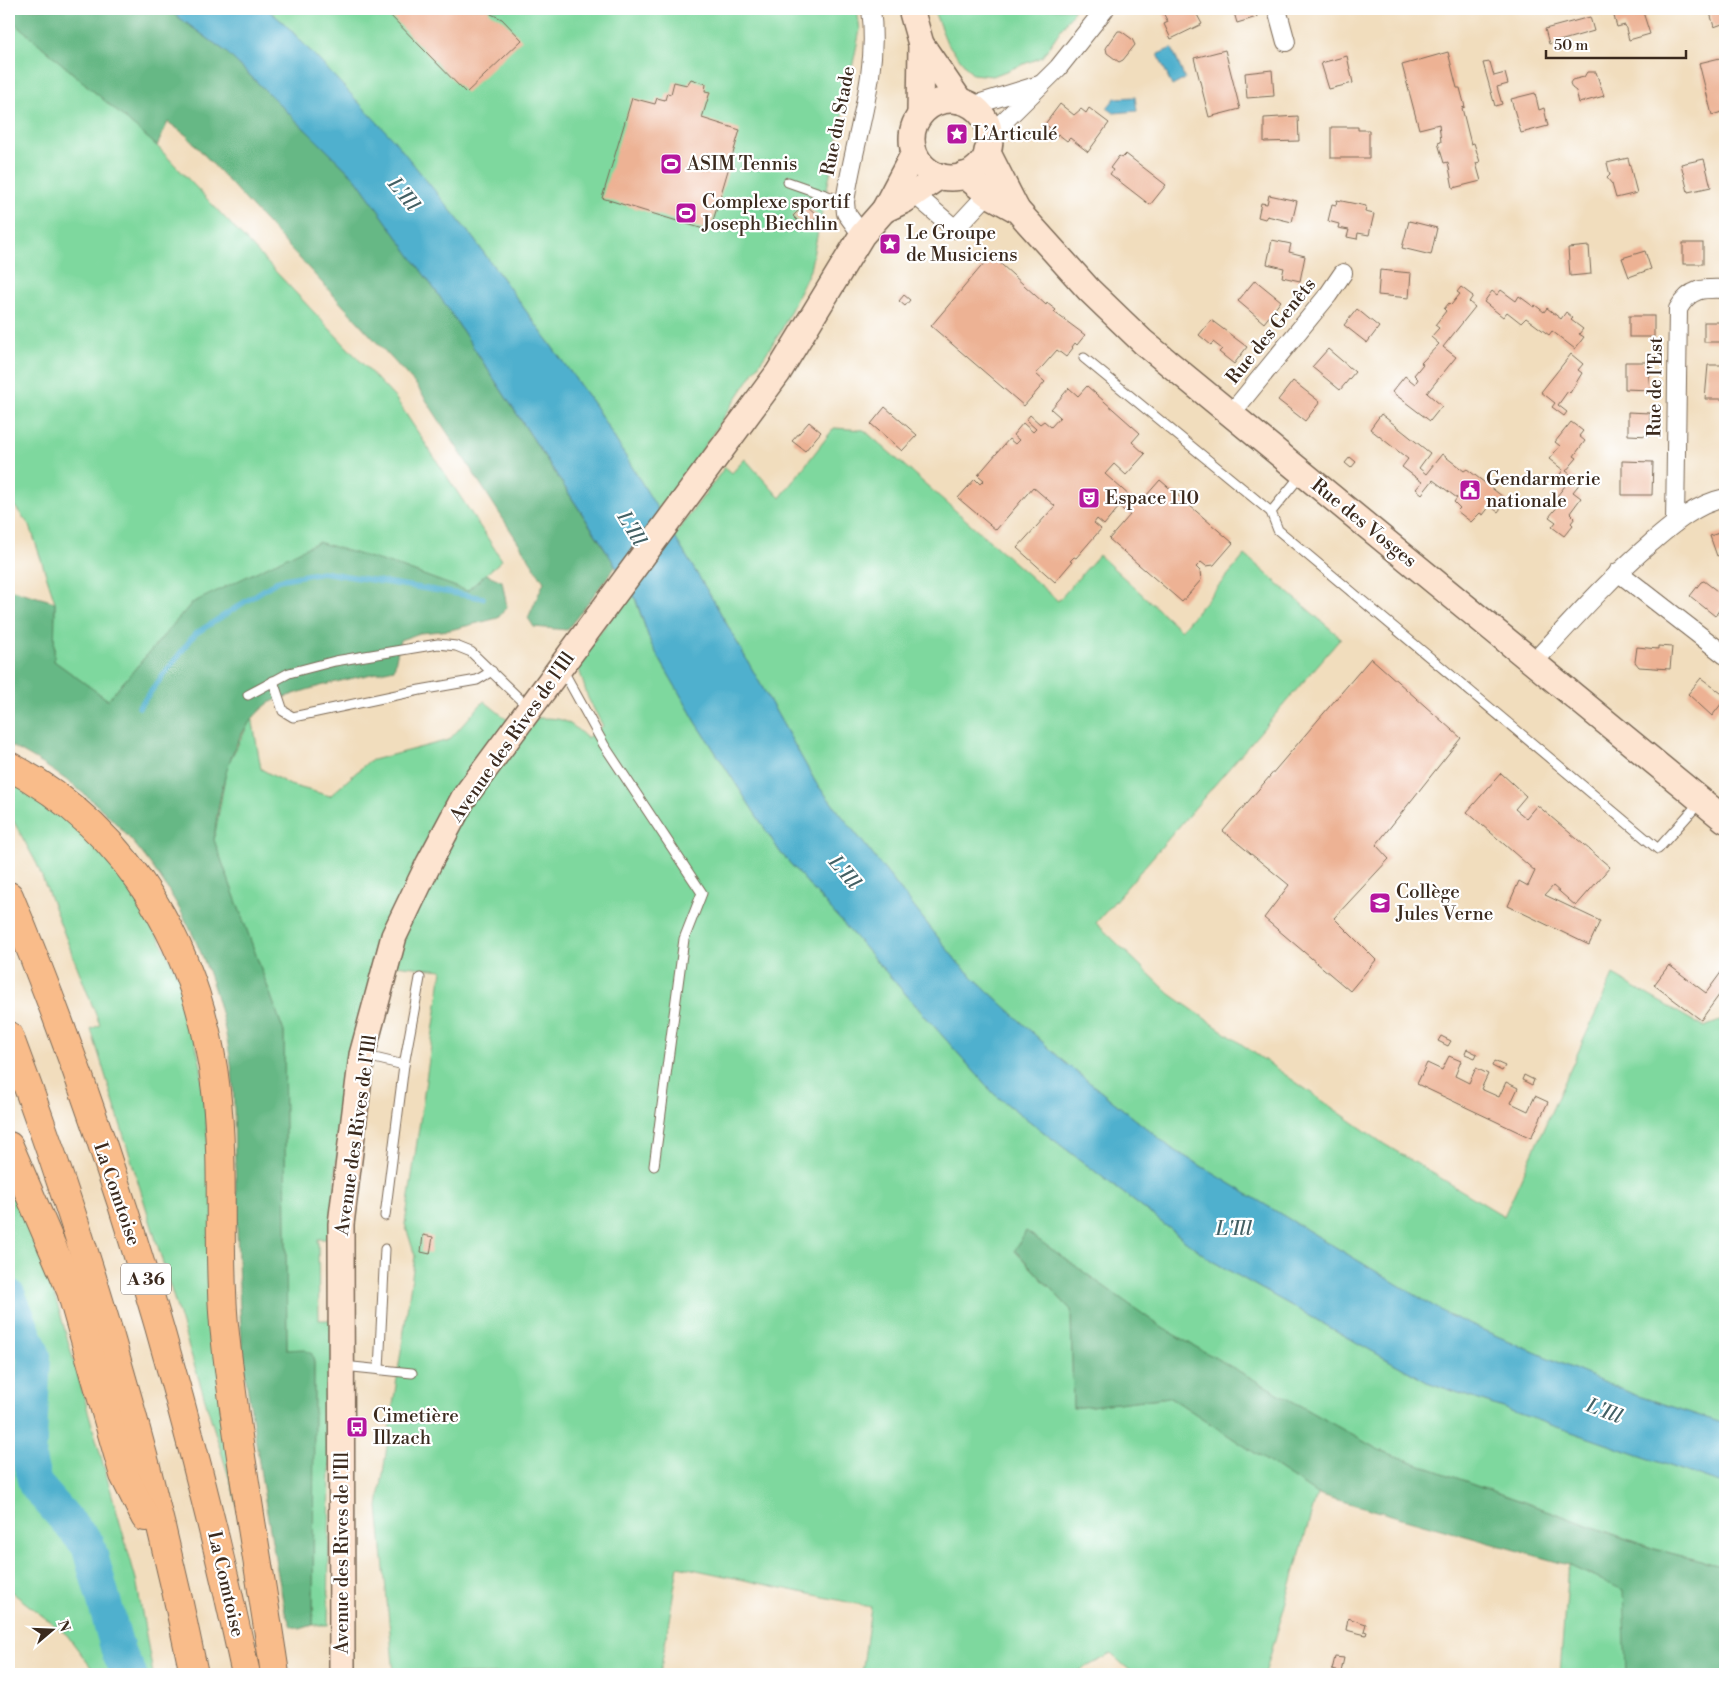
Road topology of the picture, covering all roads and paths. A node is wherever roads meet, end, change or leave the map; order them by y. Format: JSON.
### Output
{"nodes":[{"id":1,"x":871,"y":9,"type":"edge"},
{"id":2,"x":911,"y":9,"type":"edge"},
{"id":3,"x":1105,"y":9,"type":"edge"},
{"id":4,"x":1277,"y":9,"type":"edge"},
{"id":5,"x":1286,"y":42,"type":"dead end"},
{"id":6,"x":921,"y":44,"type":"junction"},
{"id":7,"x":1042,"y":84,"type":"junction"},
{"id":8,"x":966,"y":104,"type":"junction"},
{"id":9,"x":920,"y":114,"type":"junction"},
{"id":10,"x":988,"y":144,"type":"junction"},
{"id":11,"x":914,"y":153,"type":"junction"},
{"id":12,"x":952,"y":176,"type":"junction"},
{"id":13,"x":788,"y":182,"type":"dead end"},
{"id":14,"x":919,"y":198,"type":"dead end"},
{"id":15,"x":982,"y":200,"type":"dead end"},
{"id":16,"x":845,"y":202,"type":"junction"},
{"id":17,"x":884,"y":210,"type":"junction"},
{"id":18,"x":1017,"y":210,"type":"junction"},
{"id":19,"x":862,"y":235,"type":"junction"},
{"id":20,"x":1343,"y":273,"type":"dead end"},
{"id":21,"x":1725,"y":288,"type":"edge"},
{"id":22,"x":1084,"y":358,"type":"dead end"},
{"id":23,"x":1230,"y":415,"type":"junction"},
{"id":24,"x":1302,"y":473,"type":"junction"},
{"id":25,"x":1675,"y":494,"type":"junction"},
{"id":26,"x":1725,"y":498,"type":"edge"},
{"id":27,"x":1704,"y":505,"type":"junction"},
{"id":28,"x":1271,"y":512,"type":"junction"},
{"id":29,"x":1675,"y":523,"type":"junction"},
{"id":30,"x":1618,"y":572,"type":"junction"},
{"id":31,"x":1725,"y":655,"type":"edge"},
{"id":32,"x":1533,"y":662,"type":"junction"},
{"id":33,"x":561,"y":667,"type":"junction"},
{"id":34,"x":492,"y":671,"type":"junction"},
{"id":35,"x":273,"y":681,"type":"junction"},
{"id":36,"x":248,"y":695,"type":"dead end"},
{"id":37,"x":530,"y":709,"type":"junction"},
{"id":38,"x":9,"y":766,"type":"edge"},
{"id":39,"x":1702,"y":800,"type":"junction"},
{"id":40,"x":1725,"y":820,"type":"edge"},
{"id":41,"x":9,"y":896,"type":"edge"},
{"id":42,"x":420,"y":978,"type":"dead end"},
{"id":43,"x":9,"y":1036,"type":"edge"},
{"id":44,"x":362,"y":1055,"type":"junction"},
{"id":45,"x":404,"y":1066,"type":"junction"},
{"id":46,"x":9,"y":1146,"type":"edge"},
{"id":47,"x":654,"y":1166,"type":"dead end"},
{"id":48,"x":385,"y":1216,"type":"dead end"},
{"id":49,"x":385,"y":1249,"type":"dead end"},
{"id":50,"x":343,"y":1366,"type":"junction"},
{"id":51,"x":379,"y":1370,"type":"junction"},
{"id":52,"x":412,"y":1373,"type":"dead end"},
{"id":53,"x":172,"y":1574,"type":"junction"},
{"id":54,"x":194,"y":1674,"type":"edge"},
{"id":55,"x":246,"y":1674,"type":"edge"},
{"id":56,"x":275,"y":1674,"type":"edge"},
{"id":57,"x":342,"y":1674,"type":"edge"}],
"edges":[{"from":1,"to":16,"type":"street","name":"Rue du Stade"},
{"from":2,"to":6,"type":"street","name":"Rue des Vosges"},
{"from":3,"to":7,"type":"street"},
{"from":4,"to":5,"type":"street"},
{"from":6,"to":8,"type":"street","name":"Rue des Vosges"},
{"from":6,"to":9,"type":"street","name":"Rue des Vosges"},
{"from":7,"to":8,"type":"street"},
{"from":7,"to":10,"type":"street"},
{"from":8,"to":9,"type":"street"},
{"from":8,"to":10,"type":"street","name":"Rue des Vosges"},
{"from":9,"to":11,"type":"street","name":"Rue des Vosges"},
{"from":10,"to":12,"type":"street"},
{"from":10,"to":18,"type":"street","name":"Rue des Vosges"},
{"from":11,"to":12,"type":"street","name":"Rue des Vosges"},
{"from":11,"to":17,"type":"street","name":"Avenue des Rives de l'Ill"},
{"from":12,"to":17,"type":"street","name":"Avenue des Rives de l'Ill"},
{"from":12,"to":18,"type":"street","name":"Rue des Vosges"},
{"from":13,"to":16,"type":"lane"},
{"from":14,"to":15,"type":"street"},
{"from":16,"to":19,"type":"street","name":"Rue du Stade"},
{"from":17,"to":19,"type":"street","name":"Avenue des Rives de l'Ill"},
{"from":18,"to":23,"type":"street","name":"Rue des Vosges"},
{"from":19,"to":33,"type":"street","name":"Avenue des Rives de l'Ill"},
{"from":20,"to":23,"type":"street","name":"Rue des Genêts"},
{"from":21,"to":25,"type":"street","name":"Rue de l'Est"},
{"from":22,"to":28,"type":"lane"},
{"from":23,"to":24,"type":"street","name":"Rue des Vosges"},
{"from":24,"to":28,"type":"lane"},
{"from":24,"to":32,"type":"street","name":"Rue des Vosges"},
{"from":25,"to":27,"type":"street"},
{"from":25,"to":29,"type":"street","name":"Rue de l'Est"},
{"from":26,"to":27,"type":"street"},
{"from":27,"to":29,"type":"street"},
{"from":28,"to":39,"type":"lane"},
{"from":29,"to":30,"type":"street"},
{"from":30,"to":31,"type":"street"},
{"from":30,"to":32,"type":"street"},
{"from":32,"to":39,"type":"street","name":"Rue des Vosges"},
{"from":33,"to":37,"type":"street","name":"Avenue des Rives de l'Ill"},
{"from":33,"to":47,"type":"lane"},
{"from":34,"to":35,"type":"lane"},
{"from":34,"to":35,"type":"lane"},
{"from":34,"to":37,"type":"lane"},
{"from":35,"to":36,"type":"lane"},
{"from":37,"to":44,"type":"street","name":"Avenue des Rives de l'Ill"},
{"from":38,"to":56,"type":"highway"},
{"from":39,"to":40,"type":"street","name":"Rue des Vosges"},
{"from":41,"to":55,"type":"highway","name":"La Comtoise","number":"A 36"},
{"from":42,"to":45,"type":"lane"},
{"from":43,"to":53,"type":"highway","number":"A 36"},
{"from":44,"to":45,"type":"lane"},
{"from":44,"to":50,"type":"street","name":"Avenue des Rives de l'Ill"},
{"from":45,"to":48,"type":"lane"},
{"from":46,"to":53,"type":"highway"},
{"from":49,"to":51,"type":"lane"},
{"from":50,"to":51,"type":"lane"},
{"from":50,"to":57,"type":"street","name":"Avenue des Rives de l'Ill"},
{"from":51,"to":52,"type":"lane"},
{"from":53,"to":54,"type":"highway","number":"A 36"}]}
